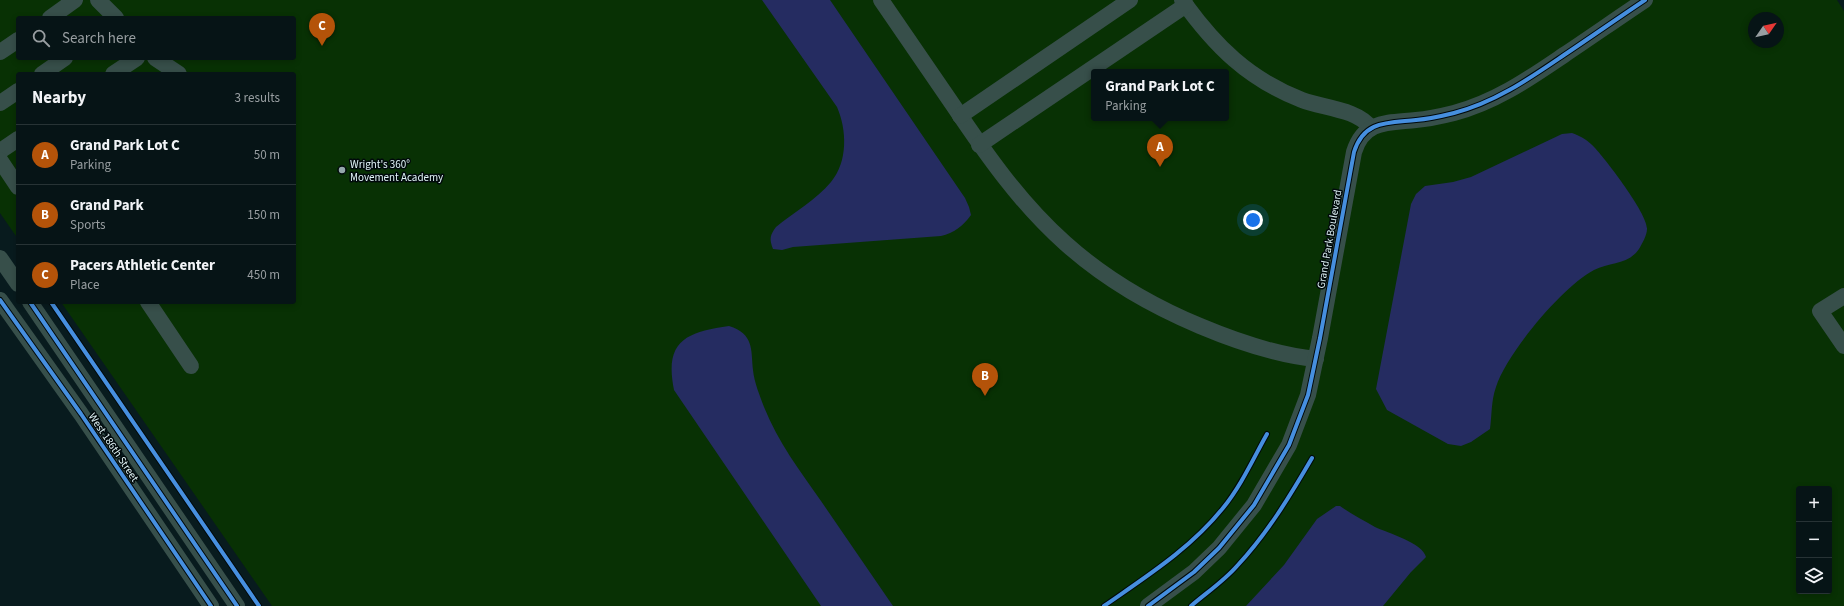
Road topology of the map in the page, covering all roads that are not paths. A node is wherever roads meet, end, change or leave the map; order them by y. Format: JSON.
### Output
{"nodes":[{"id":1,"x":76,"y":0,"type":"edge"},
{"id":2,"x":98,"y":0,"type":"edge"},
{"id":3,"x":881,"y":0,"type":"edge"},
{"id":4,"x":1130,"y":0,"type":"edge"},
{"id":5,"x":1645,"y":0,"type":"edge"},
{"id":6,"x":1184,"y":3,"type":"edge"},
{"id":7,"x":53,"y":16,"type":"edge"},
{"id":8,"x":114,"y":16,"type":"edge"},
{"id":9,"x":16,"y":41,"type":"edge"},
{"id":10,"x":0,"y":52,"type":"edge"},
{"id":11,"x":62,"y":60,"type":"edge"},
{"id":12,"x":133,"y":60,"type":"edge"},
{"id":13,"x":158,"y":60,"type":"edge"},
{"id":14,"x":45,"y":72,"type":"edge"},
{"id":15,"x":116,"y":72,"type":"edge"},
{"id":16,"x":173,"y":72,"type":"edge"},
{"id":17,"x":16,"y":92,"type":"edge"},
{"id":18,"x":0,"y":103,"type":"edge"},
{"id":19,"x":960,"y":116,"type":"junction"},
{"id":20,"x":1371,"y":128,"type":"junction"},
{"id":21,"x":16,"y":140,"type":"edge"},
{"id":22,"x":980,"y":145,"type":"junction"},
{"id":23,"x":0,"y":151,"type":"edge"},
{"id":24,"x":0,"y":160,"type":"edge"},
{"id":25,"x":16,"y":184,"type":"edge"},
{"id":26,"x":0,"y":258,"type":"edge"},
{"id":27,"x":16,"y":281,"type":"edge"},
{"id":28,"x":1844,"y":296,"type":"edge"},
{"id":29,"x":0,"y":300,"type":"edge"},
{"id":30,"x":31,"y":304,"type":"edge"},
{"id":31,"x":149,"y":304,"type":"edge"},
{"id":32,"x":1844,"y":346,"type":"edge"},
{"id":33,"x":1316,"y":359,"type":"junction"},
{"id":34,"x":191,"y":366,"type":"dead end"},
{"id":35,"x":211,"y":606,"type":"edge"},
{"id":36,"x":237,"y":606,"type":"edge"},
{"id":37,"x":1148,"y":606,"type":"edge"}],
"edges":[{"from":1,"to":7,"type":"street"},
{"from":2,"to":8,"type":"street"},
{"from":3,"to":19,"type":"street"},
{"from":4,"to":19,"type":"street"},
{"from":5,"to":20,"type":"street","name":"Grand Park Boulevard"},
{"from":6,"to":20,"type":"street"},
{"from":6,"to":22,"type":"street"},
{"from":9,"to":10,"type":"street"},
{"from":11,"to":14,"type":"street"},
{"from":12,"to":15,"type":"street"},
{"from":13,"to":16,"type":"street"},
{"from":17,"to":18,"type":"street"},
{"from":19,"to":22,"type":"street"},
{"from":20,"to":33,"type":"street","name":"Grand Park Boulevard"},
{"from":21,"to":23,"type":"street"},
{"from":22,"to":33,"type":"street"},
{"from":24,"to":25,"type":"street"},
{"from":26,"to":27,"type":"street"},
{"from":28,"to":32,"type":"street"},
{"from":29,"to":35,"type":"street","name":"West 186th Street"},
{"from":30,"to":36,"type":"street","name":"West 186th Street"},
{"from":31,"to":34,"type":"street"},
{"from":33,"to":37,"type":"street","name":"Grand Park Boulevard"}]}
